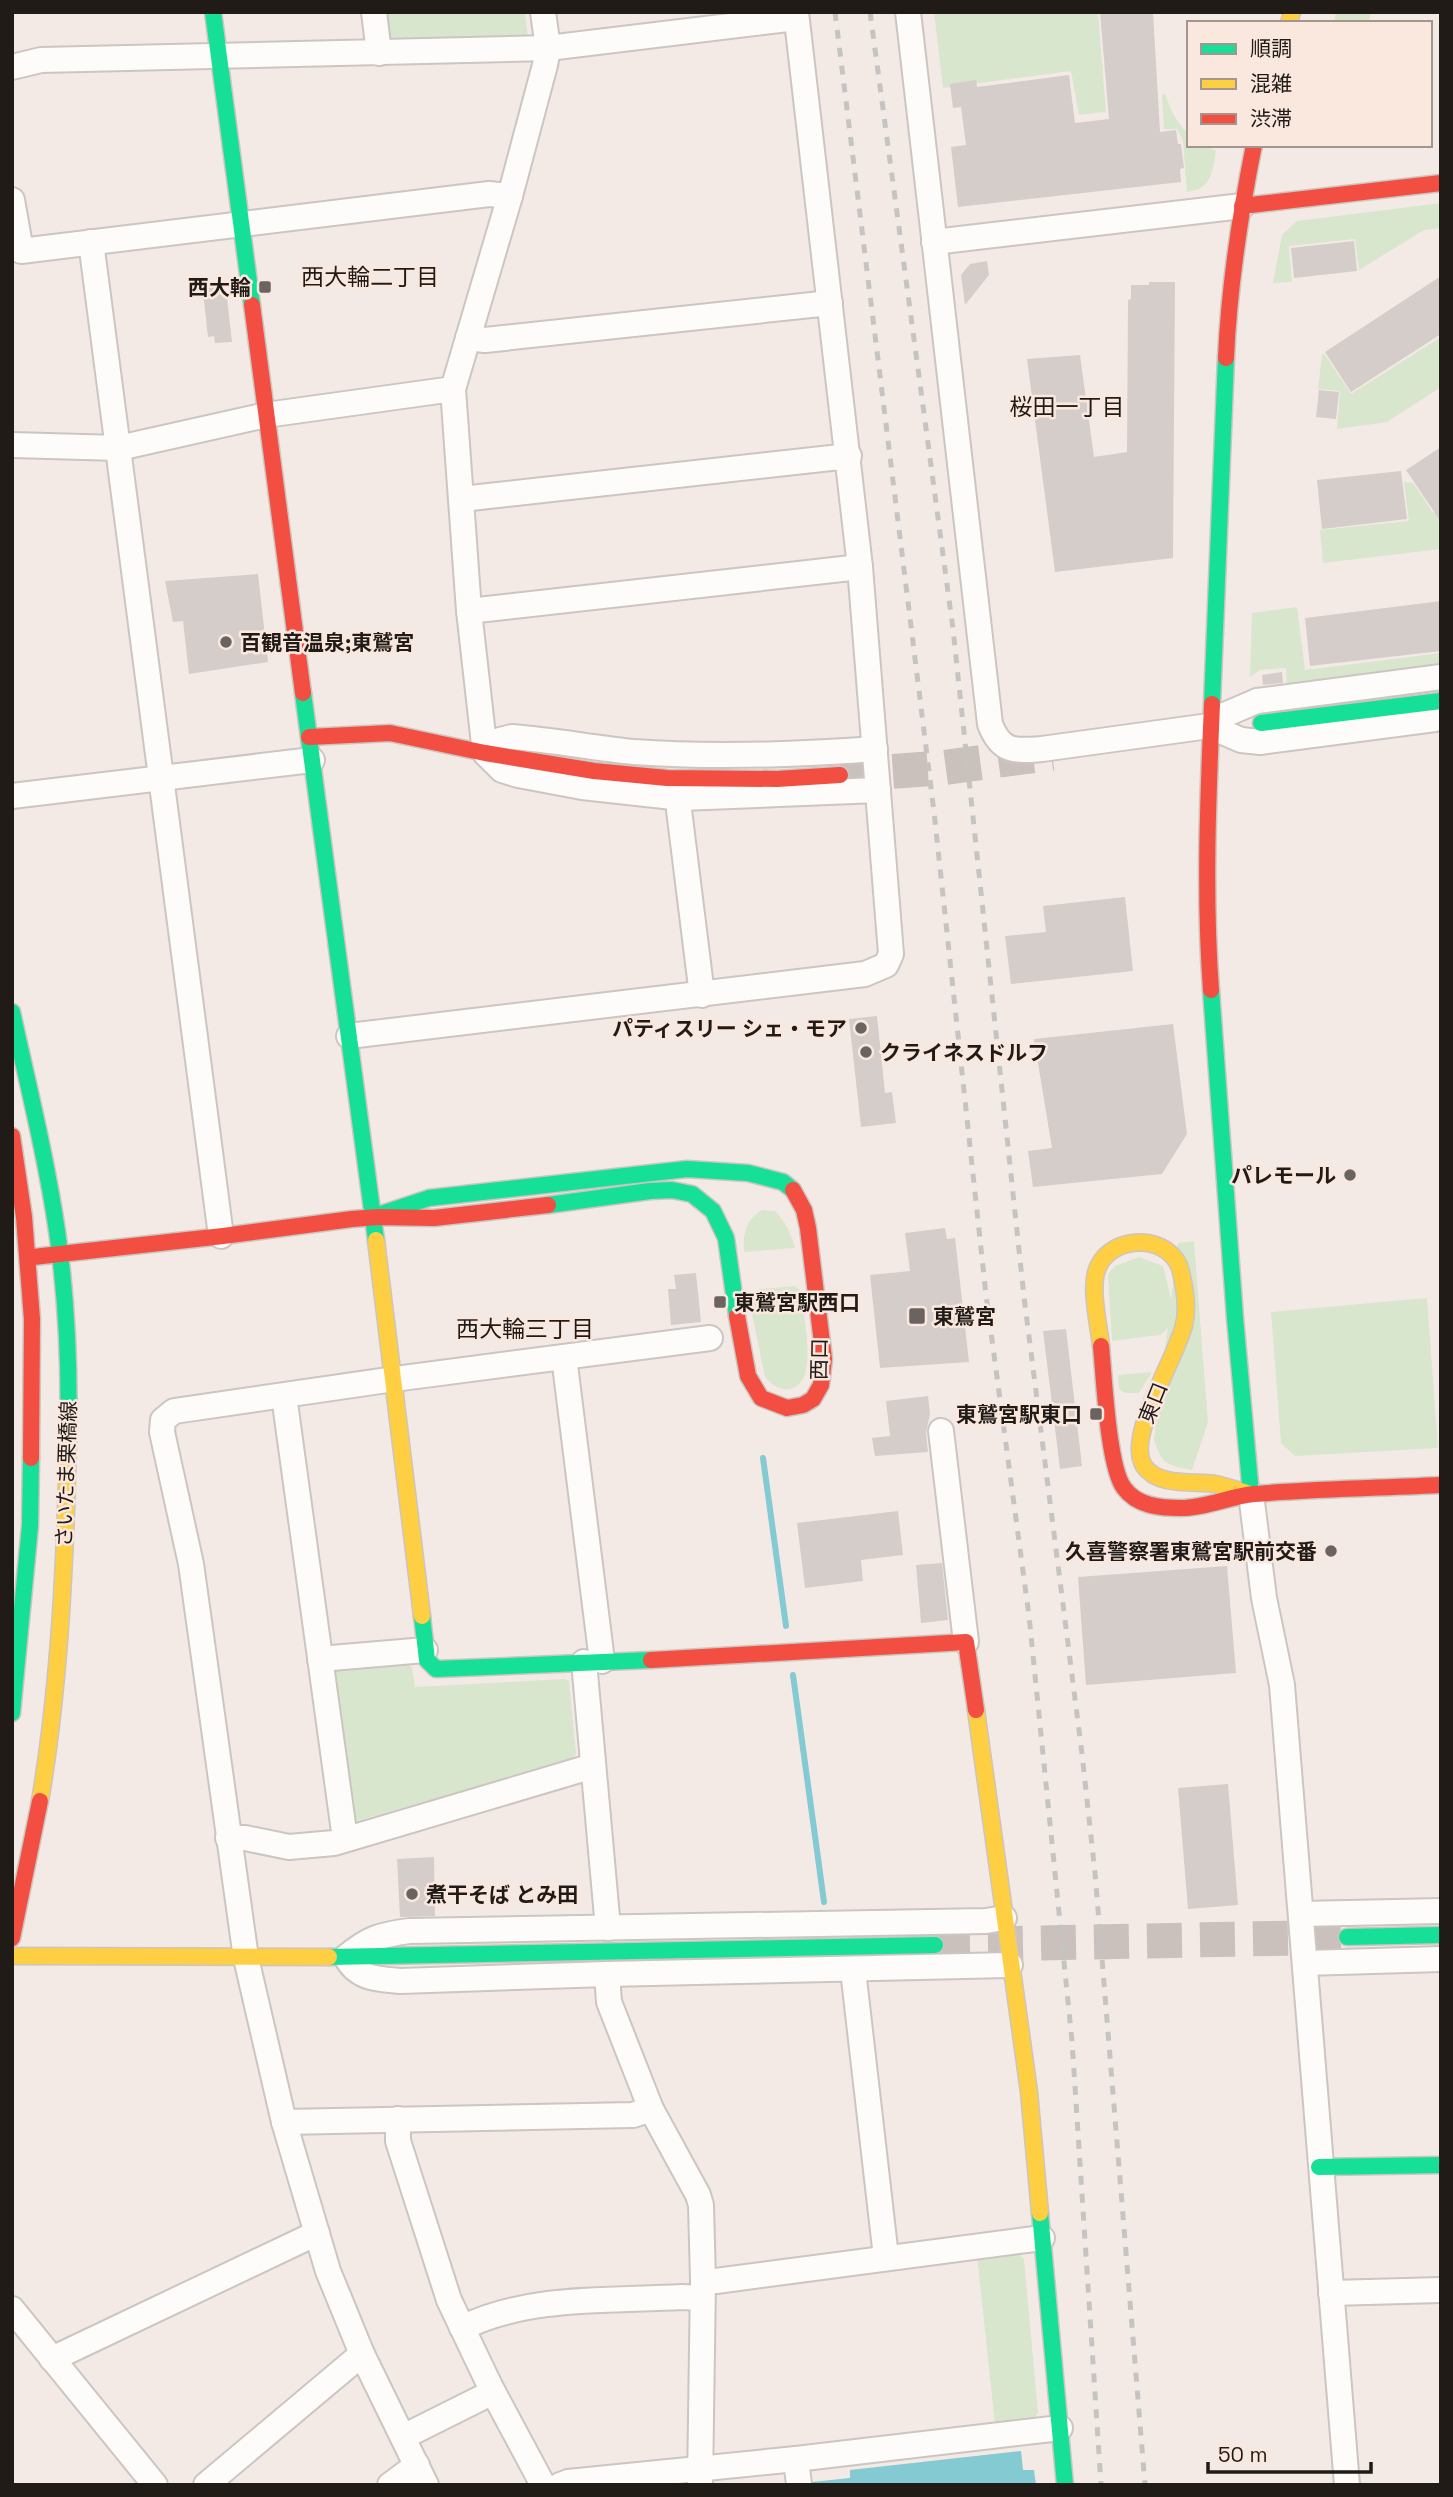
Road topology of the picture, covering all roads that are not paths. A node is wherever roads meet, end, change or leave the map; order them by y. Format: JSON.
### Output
{"nodes":[{"id":1,"x":213,"y":12,"type":"edge"},
{"id":2,"x":374,"y":12,"type":"edge"},
{"id":3,"x":543,"y":12,"type":"edge"},
{"id":4,"x":908,"y":12,"type":"edge"},
{"id":5,"x":796,"y":15,"type":"edge"},
{"id":6,"x":548,"y":48,"type":"junction"},
{"id":7,"x":379,"y":53,"type":"junction"},
{"id":8,"x":219,"y":55,"type":"junction"},
{"id":9,"x":12,"y":67,"type":"edge"},
{"id":10,"x":1254,"y":147,"type":"edge"},
{"id":11,"x":1441,"y":183,"type":"edge"},
{"id":12,"x":510,"y":196,"type":"junction"},
{"id":13,"x":12,"y":200,"type":"edge"},
{"id":14,"x":1242,"y":206,"type":"junction"},
{"id":15,"x":241,"y":225,"type":"junction"},
{"id":16,"x":91,"y":242,"type":"junction"},
{"id":17,"x":934,"y":242,"type":"junction"},
{"id":18,"x":831,"y":303,"type":"junction"},
{"id":19,"x":468,"y":338,"type":"junction"},
{"id":20,"x":453,"y":389,"type":"junction"},
{"id":21,"x":266,"y":415,"type":"junction"},
{"id":22,"x":12,"y":445,"type":"edge"},
{"id":23,"x":118,"y":447,"type":"junction"},
{"id":24,"x":849,"y":456,"type":"junction"},
{"id":25,"x":462,"y":499,"type":"junction"},
{"id":26,"x":860,"y":567,"type":"junction"},
{"id":27,"x":469,"y":611,"type":"junction"},
{"id":28,"x":1441,"y":677,"type":"edge"},
{"id":29,"x":1441,"y":701,"type":"edge"},
{"id":30,"x":1441,"y":718,"type":"edge"},
{"id":31,"x":1261,"y":723,"type":"dead end"},
{"id":32,"x":1209,"y":726,"type":"junction"},
{"id":33,"x":311,"y":748,"type":"junction"},
{"id":34,"x":875,"y":749,"type":"junction"},
{"id":35,"x":485,"y":753,"type":"junction"},
{"id":36,"x":840,"y":775,"type":"tunnel mouth"},
{"id":37,"x":161,"y":778,"type":"junction"},
{"id":38,"x":878,"y":790,"type":"junction"},
{"id":39,"x":12,"y":796,"type":"edge"},
{"id":40,"x":682,"y":798,"type":"junction"},
{"id":41,"x":702,"y":995,"type":"junction"},
{"id":42,"x":12,"y":1012,"type":"edge"},
{"id":43,"x":349,"y":1036,"type":"junction"},
{"id":44,"x":12,"y":1136,"type":"edge"},
{"id":45,"x":372,"y":1217,"type":"junction"},
{"id":46,"x":221,"y":1236,"type":"junction"},
{"id":47,"x":60,"y":1253,"type":"junction"},
{"id":48,"x":20,"y":1259,"type":"edge"},
{"id":49,"x":710,"y":1338,"type":"dead end"},
{"id":50,"x":564,"y":1357,"type":"junction"},
{"id":51,"x":394,"y":1379,"type":"junction"},
{"id":52,"x":284,"y":1396,"type":"junction"},
{"id":53,"x":941,"y":1431,"type":"dead end"},
{"id":54,"x":1441,"y":1485,"type":"edge"},
{"id":55,"x":1251,"y":1494,"type":"junction"},
{"id":56,"x":966,"y":1642,"type":"junction"},
{"id":57,"x":425,"y":1650,"type":"junction"},
{"id":58,"x":320,"y":1659,"type":"junction"},
{"id":59,"x":593,"y":1661,"type":"junction"},
{"id":60,"x":12,"y":1713,"type":"edge"},
{"id":61,"x":593,"y":1766,"type":"junction"},
{"id":62,"x":228,"y":1838,"type":"junction"},
{"id":63,"x":345,"y":1839,"type":"junction"},
{"id":64,"x":1441,"y":1911,"type":"edge"},
{"id":65,"x":1301,"y":1914,"type":"junction"},
{"id":66,"x":1004,"y":1918,"type":"junction"},
{"id":67,"x":608,"y":1928,"type":"junction"},
{"id":68,"x":1441,"y":1935,"type":"edge"},
{"id":69,"x":1347,"y":1937,"type":"tunnel mouth"},
{"id":70,"x":12,"y":1938,"type":"edge"},
{"id":71,"x":935,"y":1945,"type":"tunnel mouth"},
{"id":72,"x":12,"y":1956,"type":"edge"},
{"id":73,"x":346,"y":1957,"type":"junction"},
{"id":74,"x":246,"y":1958,"type":"junction"},
{"id":75,"x":1441,"y":1959,"type":"edge"},
{"id":76,"x":1305,"y":1963,"type":"junction"},
{"id":77,"x":1010,"y":1965,"type":"junction"},
{"id":78,"x":853,"y":1970,"type":"junction"},
{"id":79,"x":607,"y":1974,"type":"junction"},
{"id":80,"x":651,"y":2109,"type":"junction"},
{"id":81,"x":398,"y":2119,"type":"junction"},
{"id":82,"x":284,"y":2122,"type":"junction"},
{"id":83,"x":1441,"y":2165,"type":"edge"},
{"id":84,"x":1320,"y":2167,"type":"junction"},
{"id":85,"x":317,"y":2233,"type":"junction"},
{"id":86,"x":1042,"y":2238,"type":"junction"},
{"id":87,"x":886,"y":2257,"type":"junction"},
{"id":88,"x":702,"y":2290,"type":"junction"},
{"id":89,"x":1441,"y":2290,"type":"edge"},
{"id":90,"x":1331,"y":2293,"type":"junction"},
{"id":91,"x":12,"y":2309,"type":"edge"},
{"id":92,"x":462,"y":2328,"type":"junction"},
{"id":93,"x":362,"y":2354,"type":"junction"},
{"id":94,"x":52,"y":2358,"type":"junction"},
{"id":95,"x":494,"y":2392,"type":"junction"},
{"id":96,"x":1059,"y":2428,"type":"junction"},
{"id":97,"x":403,"y":2437,"type":"junction"},
{"id":98,"x":796,"y":2459,"type":"junction"},
{"id":99,"x":422,"y":2475,"type":"edge"},
{"id":100,"x":699,"y":2477,"type":"edge"},
{"id":101,"x":155,"y":2485,"type":"edge"},
{"id":102,"x":206,"y":2485,"type":"edge"},
{"id":103,"x":390,"y":2485,"type":"edge"},
{"id":104,"x":543,"y":2485,"type":"edge"},
{"id":105,"x":560,"y":2485,"type":"edge"},
{"id":106,"x":799,"y":2485,"type":"edge"},
{"id":107,"x":1065,"y":2485,"type":"edge"},
{"id":108,"x":1347,"y":2485,"type":"edge"}],
"edges":[{"from":1,"to":8,"type":"street"},
{"from":2,"to":7,"type":"street"},
{"from":3,"to":6,"type":"street"},
{"from":4,"to":17,"type":"street"},
{"from":5,"to":6,"type":"street"},
{"from":5,"to":18,"type":"street"},
{"from":6,"to":7,"type":"street"},
{"from":6,"to":12,"type":"street"},
{"from":7,"to":8,"type":"street"},
{"from":8,"to":9,"type":"street"},
{"from":8,"to":15,"type":"street"},
{"from":10,"to":14,"type":"street"},
{"from":11,"to":14,"type":"street"},
{"from":12,"to":15,"type":"street"},
{"from":12,"to":19,"type":"street"},
{"from":13,"to":16,"type":"street"},
{"from":14,"to":17,"type":"street"},
{"from":14,"to":32,"type":"street"},
{"from":15,"to":16,"type":"street"},
{"from":15,"to":21,"type":"street"},
{"from":16,"to":23,"type":"street"},
{"from":17,"to":32,"type":"street"},
{"from":18,"to":19,"type":"street"},
{"from":18,"to":24,"type":"street"},
{"from":19,"to":20,"type":"street"},
{"from":20,"to":21,"type":"street"},
{"from":20,"to":25,"type":"street"},
{"from":21,"to":23,"type":"street"},
{"from":21,"to":33,"type":"street"},
{"from":22,"to":23,"type":"street"},
{"from":23,"to":37,"type":"street"},
{"from":24,"to":25,"type":"street"},
{"from":24,"to":26,"type":"street"},
{"from":25,"to":27,"type":"street"},
{"from":26,"to":27,"type":"street"},
{"from":26,"to":34,"type":"street"},
{"from":27,"to":35,"type":"street"},
{"from":28,"to":32,"type":"street"},
{"from":29,"to":31,"type":"street"},
{"from":30,"to":32,"type":"street"},
{"from":32,"to":55,"type":"street"},
{"from":33,"to":35,"type":"street"},
{"from":33,"to":37,"type":"street"},
{"from":33,"to":43,"type":"street"},
{"from":34,"to":35,"type":"street"},
{"from":34,"to":38,"type":"street"},
{"from":35,"to":36,"type":"street"},
{"from":35,"to":40,"type":"street"},
{"from":37,"to":39,"type":"street"},
{"from":37,"to":46,"type":"street"},
{"from":38,"to":40,"type":"street"},
{"from":38,"to":41,"type":"street"},
{"from":40,"to":41,"type":"street"},
{"from":41,"to":43,"type":"street"},
{"from":42,"to":47,"type":"street","name":"さいたま栗橋線"},
{"from":43,"to":45,"type":"street"},
{"from":44,"to":48,"type":"street","name":"さいたま栗橋線"},
{"from":45,"to":45,"type":"street","name":"西口"},
{"from":45,"to":46,"type":"street"},
{"from":45,"to":51,"type":"street"},
{"from":46,"to":47,"type":"street"},
{"from":47,"to":48,"type":"street"},
{"from":47,"to":70,"type":"street","name":"さいたま栗橋線"},
{"from":48,"to":60,"type":"street","name":"さいたま栗橋線"},
{"from":49,"to":50,"type":"street"},
{"from":50,"to":51,"type":"street"},
{"from":50,"to":59,"type":"street"},
{"from":51,"to":52,"type":"street"},
{"from":51,"to":57,"type":"street"},
{"from":52,"to":58,"type":"street"},
{"from":52,"to":62,"type":"street"},
{"from":53,"to":56,"type":"street"},
{"from":54,"to":55,"type":"street"},
{"from":55,"to":55,"type":"street","name":"東口"},
{"from":55,"to":65,"type":"street"},
{"from":56,"to":59,"type":"street"},
{"from":56,"to":66,"type":"street"},
{"from":57,"to":58,"type":"street"},
{"from":57,"to":59,"type":"street"},
{"from":58,"to":63,"type":"street"},
{"from":59,"to":61,"type":"street"},
{"from":61,"to":63,"type":"street"},
{"from":61,"to":67,"type":"street"},
{"from":62,"to":63,"type":"street"},
{"from":62,"to":74,"type":"street"},
{"from":64,"to":65,"type":"street"},
{"from":65,"to":76,"type":"street"},
{"from":66,"to":67,"type":"street"},
{"from":66,"to":77,"type":"street"},
{"from":67,"to":73,"type":"street"},
{"from":68,"to":69,"type":"street"},
{"from":71,"to":73,"type":"street"},
{"from":72,"to":74,"type":"street"},
{"from":73,"to":74,"type":"street"},
{"from":73,"to":79,"type":"street"},
{"from":74,"to":82,"type":"street"},
{"from":75,"to":76,"type":"street"},
{"from":76,"to":84,"type":"street"},
{"from":77,"to":78,"type":"street"},
{"from":77,"to":86,"type":"street"},
{"from":78,"to":79,"type":"street"},
{"from":78,"to":87,"type":"street"},
{"from":79,"to":80,"type":"street"},
{"from":80,"to":81,"type":"street"},
{"from":80,"to":88,"type":"street"},
{"from":81,"to":82,"type":"street"},
{"from":81,"to":92,"type":"street"},
{"from":82,"to":85,"type":"street"},
{"from":83,"to":84,"type":"street"},
{"from":84,"to":90,"type":"street"},
{"from":85,"to":93,"type":"street"},
{"from":85,"to":94,"type":"street"},
{"from":86,"to":87,"type":"street"},
{"from":86,"to":96,"type":"street"},
{"from":87,"to":88,"type":"street"},
{"from":88,"to":92,"type":"street"},
{"from":88,"to":100,"type":"street"},
{"from":89,"to":90,"type":"street"},
{"from":90,"to":108,"type":"street"},
{"from":91,"to":94,"type":"street"},
{"from":92,"to":95,"type":"street"},
{"from":93,"to":97,"type":"street"},
{"from":93,"to":102,"type":"street"},
{"from":94,"to":101,"type":"street"},
{"from":95,"to":97,"type":"street"},
{"from":95,"to":104,"type":"street"},
{"from":96,"to":98,"type":"street"},
{"from":96,"to":107,"type":"street"},
{"from":97,"to":99,"type":"street"},
{"from":98,"to":100,"type":"street"},
{"from":98,"to":106,"type":"street"},
{"from":99,"to":103,"type":"street"},
{"from":100,"to":105,"type":"street"}]}
